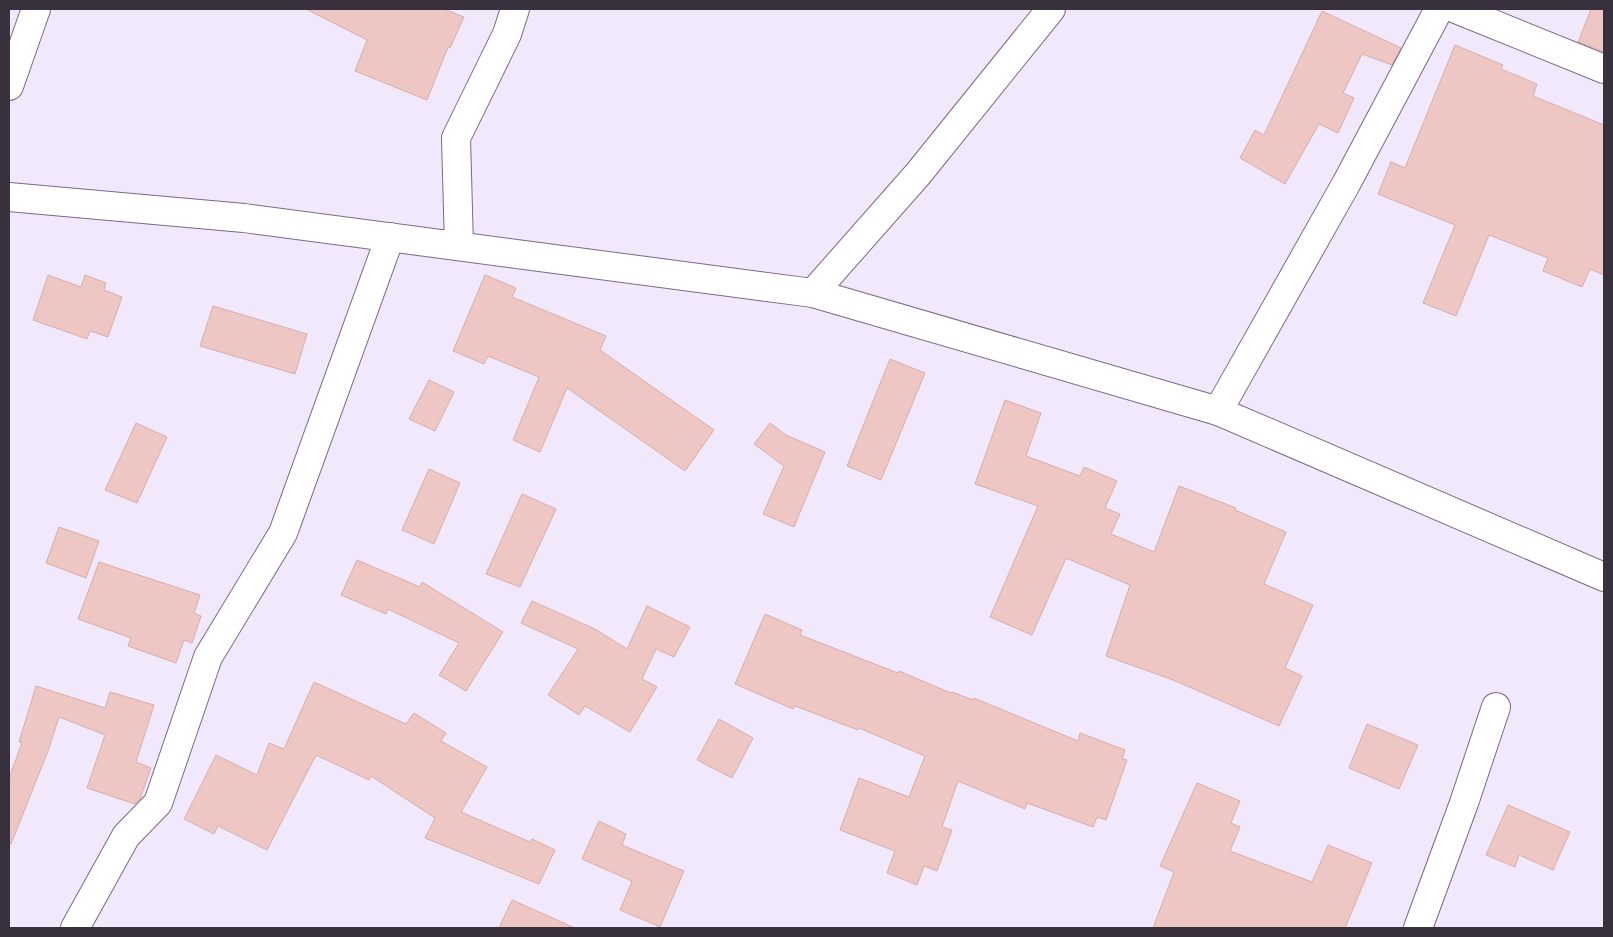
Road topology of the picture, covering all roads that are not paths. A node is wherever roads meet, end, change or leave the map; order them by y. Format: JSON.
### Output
{"nodes":[{"id":1,"x":36,"y":9,"type":"edge"},
{"id":2,"x":515,"y":9,"type":"edge"},
{"id":3,"x":1051,"y":9,"type":"edge"},
{"id":4,"x":1439,"y":9,"type":"edge"},
{"id":5,"x":1456,"y":9,"type":"edge"},
{"id":6,"x":1604,"y":69,"type":"edge"},
{"id":7,"x":9,"y":86,"type":"edge"},
{"id":8,"x":9,"y":197,"type":"edge"},
{"id":9,"x":390,"y":237,"type":"junction"},
{"id":10,"x":459,"y":246,"type":"junction"},
{"id":11,"x":813,"y":293,"type":"junction"},
{"id":12,"x":1218,"y":411,"type":"junction"},
{"id":13,"x":1604,"y":577,"type":"edge"},
{"id":14,"x":1496,"y":707,"type":"dead end"},
{"id":15,"x":75,"y":928,"type":"edge"},
{"id":16,"x":1418,"y":928,"type":"edge"}],
"edges":[{"from":1,"to":7,"type":"street"},
{"from":2,"to":10,"type":"street"},
{"from":3,"to":11,"type":"street"},
{"from":4,"to":12,"type":"street"},
{"from":5,"to":6,"type":"street"},
{"from":8,"to":9,"type":"street"},
{"from":9,"to":10,"type":"street"},
{"from":9,"to":15,"type":"street"},
{"from":10,"to":11,"type":"street"},
{"from":11,"to":12,"type":"street"},
{"from":12,"to":13,"type":"street"},
{"from":14,"to":16,"type":"street"}]}
